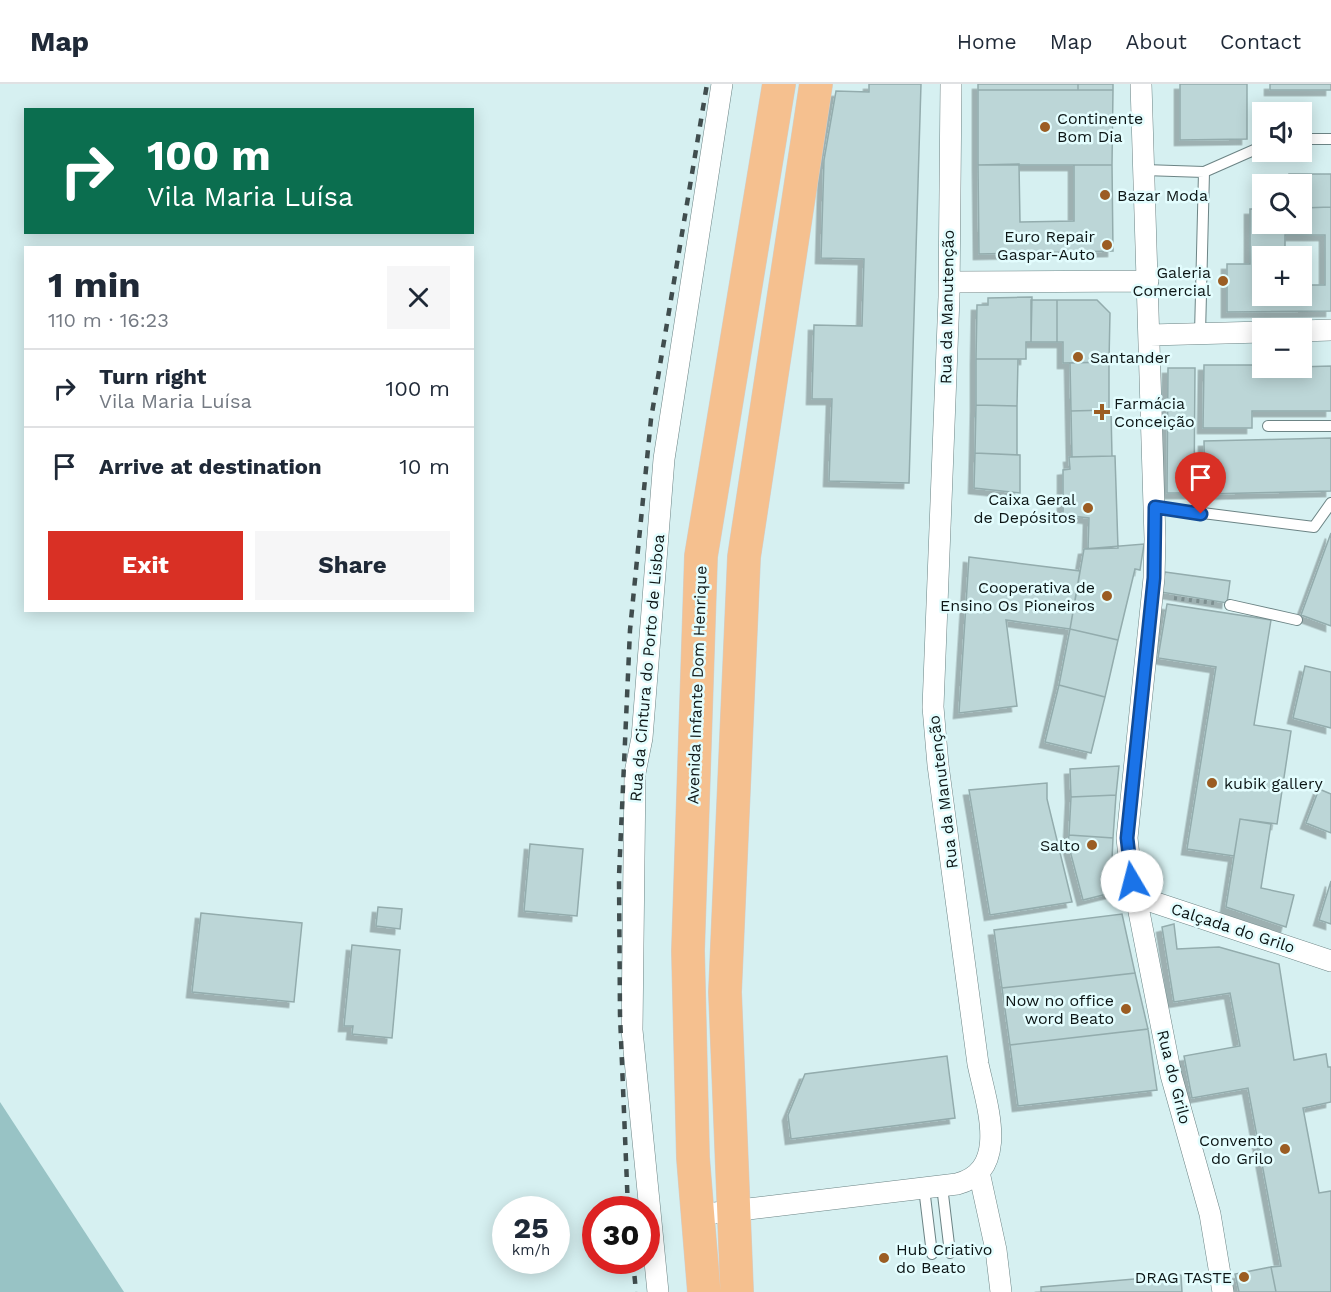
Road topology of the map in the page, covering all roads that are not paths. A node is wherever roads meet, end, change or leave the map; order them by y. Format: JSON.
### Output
{"nodes":[{"id":1,"x":722,"y":84,"type":"edge"},
{"id":2,"x":779,"y":84,"type":"edge"},
{"id":3,"x":816,"y":84,"type":"edge"},
{"id":4,"x":951,"y":84,"type":"edge"},
{"id":5,"x":1141,"y":84,"type":"edge"},
{"id":6,"x":1312,"y":139,"type":"edge"},
{"id":7,"x":1331,"y":139,"type":"edge"},
{"id":8,"x":1252,"y":151,"type":"edge"},
{"id":9,"x":1144,"y":170,"type":"junction"},
{"id":10,"x":1204,"y":172,"type":"junction"},
{"id":11,"x":1148,"y":281,"type":"junction"},
{"id":12,"x":949,"y":282,"type":"junction"},
{"id":13,"x":1331,"y":330,"type":"edge"},
{"id":14,"x":1312,"y":331,"type":"edge"},
{"id":15,"x":1252,"y":332,"type":"edge"},
{"id":16,"x":1200,"y":334,"type":"junction"},
{"id":17,"x":1150,"y":335,"type":"junction"},
{"id":18,"x":1269,"y":426,"type":"dead end"},
{"id":19,"x":1331,"y":426,"type":"edge"},
{"id":20,"x":1331,"y":503,"type":"edge"},
{"id":21,"x":1155,"y":507,"type":"junction"},
{"id":22,"x":1230,"y":605,"type":"road end"},
{"id":23,"x":1297,"y":620,"type":"dead end"},
{"id":24,"x":1135,"y":896,"type":"junction"},
{"id":25,"x":1331,"y":961,"type":"edge"},
{"id":26,"x":979,"y":1172,"type":"junction"},
{"id":27,"x":933,"y":1187,"type":"junction"},
{"id":28,"x":734,"y":1211,"type":"junction"},
{"id":29,"x":698,"y":1215,"type":"junction"},
{"id":30,"x":950,"y":1253,"type":"dead end"},
{"id":31,"x":932,"y":1254,"type":"dead end"},
{"id":32,"x":658,"y":1292,"type":"edge"},
{"id":33,"x":704,"y":1292,"type":"edge"},
{"id":34,"x":738,"y":1292,"type":"edge"},
{"id":35,"x":1002,"y":1292,"type":"edge"},
{"id":36,"x":1223,"y":1292,"type":"edge"}],
"edges":[{"from":1,"to":32,"type":"street","name":"Rua da Cintura do Porto de Lisboa"},
{"from":2,"to":29,"type":"main road","name":"Avenida Infante Dom Henrique"},
{"from":3,"to":28,"type":"main road"},
{"from":4,"to":12,"type":"street","name":"Rua da Manutenção"},
{"from":5,"to":9,"type":"street","name":"Rua do Grilo"},
{"from":6,"to":7,"type":"lane"},
{"from":8,"to":10,"type":"lane"},
{"from":9,"to":10,"type":"lane"},
{"from":9,"to":11,"type":"street","name":"Rua do Grilo"},
{"from":10,"to":16,"type":"lane"},
{"from":11,"to":12,"type":"street"},
{"from":11,"to":17,"type":"street","name":"Rua do Grilo"},
{"from":12,"to":26,"type":"street","name":"Rua da Manutenção"},
{"from":13,"to":14,"type":"street"},
{"from":15,"to":16,"type":"street"},
{"from":16,"to":17,"type":"street"},
{"from":17,"to":21,"type":"street","name":"Rua do Grilo"},
{"from":18,"to":19,"type":"lane"},
{"from":20,"to":21,"type":"lane"},
{"from":21,"to":24,"type":"street","name":"Rua do Grilo"},
{"from":22,"to":23,"type":"lane"},
{"from":24,"to":25,"type":"street","name":"Calçada do Grilo"},
{"from":24,"to":36,"type":"street","name":"Rua do Grilo"},
{"from":26,"to":27,"type":"street"},
{"from":26,"to":35,"type":"street"},
{"from":27,"to":28,"type":"street"},
{"from":27,"to":30,"type":"lane"},
{"from":27,"to":31,"type":"lane"},
{"from":28,"to":29,"type":"street"},
{"from":28,"to":34,"type":"main road"},
{"from":29,"to":33,"type":"main road","name":"Avenida Infante Dom Henrique"}]}
